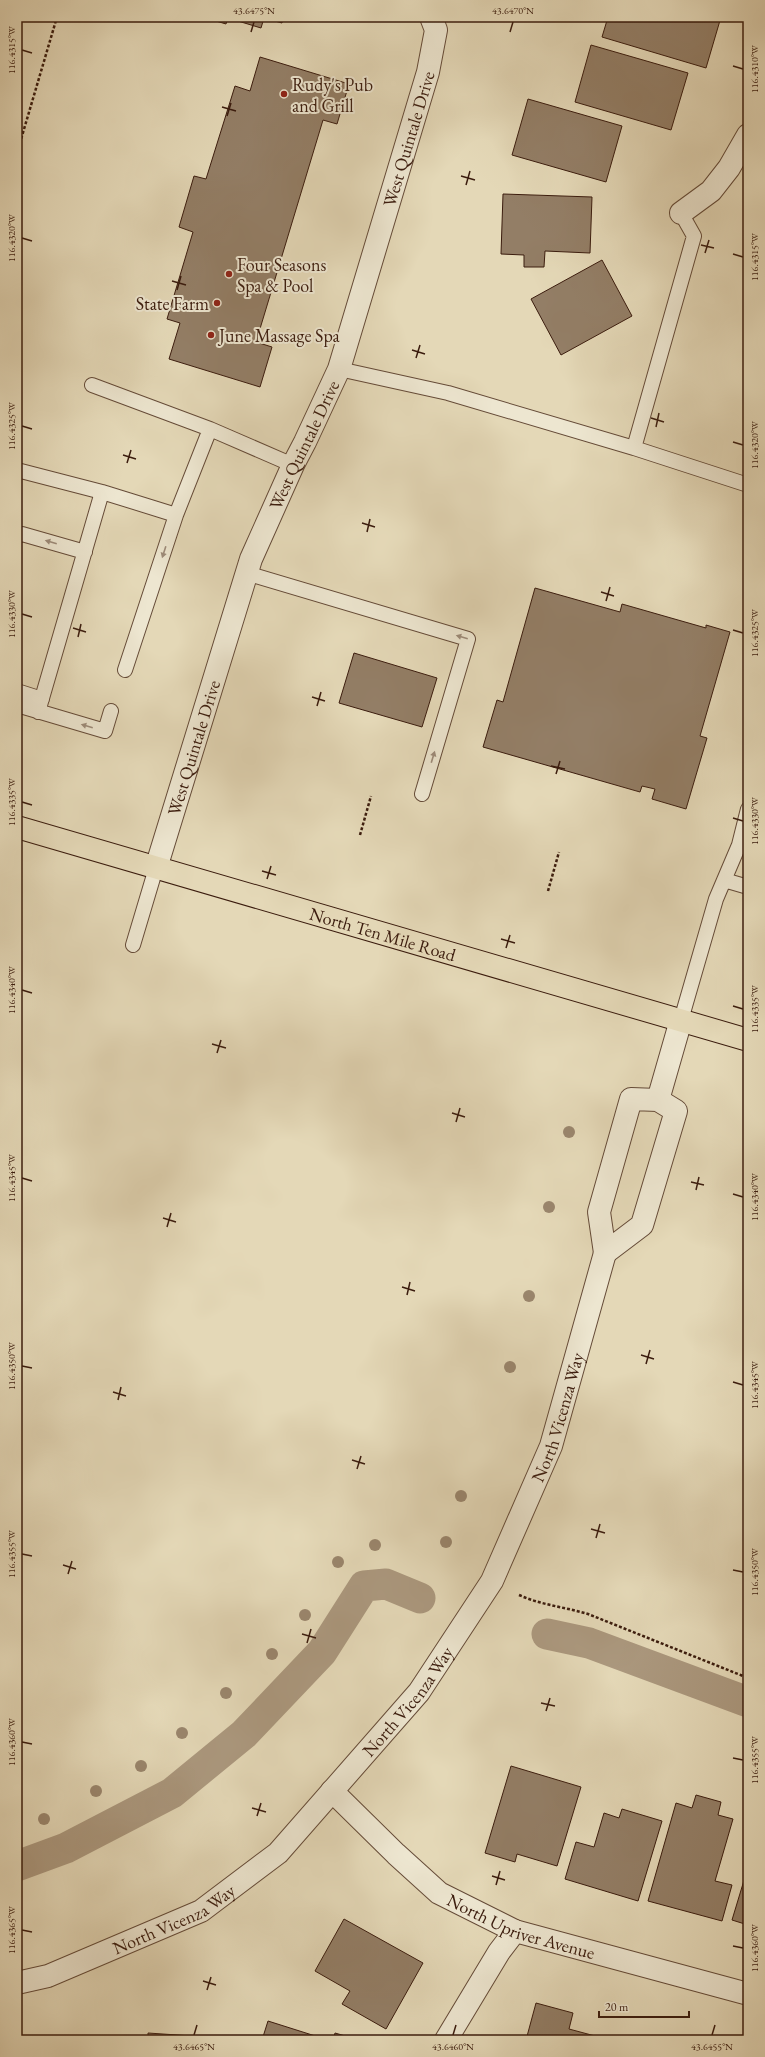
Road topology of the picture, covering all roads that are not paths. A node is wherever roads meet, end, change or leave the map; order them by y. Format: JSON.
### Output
{"nodes":[{"id":1,"x":431,"y":17,"type":"edge"},
{"id":2,"x":748,"y":135,"type":"edge"},
{"id":3,"x":681,"y":213,"type":"joint"},
{"id":4,"x":339,"y":369,"type":"junction"},
{"id":5,"x":92,"y":385,"type":"dead end"},
{"id":6,"x":210,"y":430,"type":"junction"},
{"id":7,"x":634,"y":448,"type":"junction"},
{"id":8,"x":293,"y":465,"type":"junction"},
{"id":9,"x":17,"y":470,"type":"edge"},
{"id":10,"x":748,"y":486,"type":"edge"},
{"id":11,"x":102,"y":492,"type":"junction"},
{"id":12,"x":176,"y":515,"type":"junction"},
{"id":13,"x":17,"y":536,"type":"edge"},
{"id":14,"x":85,"y":552,"type":"junction"},
{"id":15,"x":246,"y":573,"type":"junction"},
{"id":16,"x":125,"y":670,"type":"dead end"},
{"id":17,"x":17,"y":691,"type":"edge"},
{"id":18,"x":17,"y":705,"type":"edge"},
{"id":19,"x":40,"y":705,"type":"junction"},
{"id":20,"x":111,"y":711,"type":"dead end"},
{"id":21,"x":422,"y":794,"type":"dead end"},
{"id":22,"x":748,"y":809,"type":"edge"},
{"id":23,"x":17,"y":827,"type":"edge"},
{"id":24,"x":156,"y":868,"type":"junction"},
{"id":25,"x":724,"y":880,"type":"junction"},
{"id":26,"x":748,"y":887,"type":"edge"},
{"id":27,"x":133,"y":945,"type":"dead end"},
{"id":28,"x":681,"y":1020,"type":"junction"},
{"id":29,"x":748,"y":1040,"type":"edge"},
{"id":30,"x":658,"y":1100,"type":"junction"},
{"id":31,"x":606,"y":1253,"type":"junction"},
{"id":32,"x":332,"y":1791,"type":"junction"},
{"id":33,"x":515,"y":1931,"type":"junction"},
{"id":34,"x":17,"y":1983,"type":"edge"},
{"id":35,"x":748,"y":1994,"type":"edge"},
{"id":36,"x":446,"y":2040,"type":"edge"}],
"edges":[{"from":1,"to":4,"type":"street","name":"West Quintale Drive"},
{"from":2,"to":3,"type":"street"},
{"from":3,"to":7,"type":"lane"},
{"from":4,"to":7,"type":"lane"},
{"from":4,"to":8,"type":"street","name":"West Quintale Drive"},
{"from":5,"to":6,"type":"lane"},
{"from":6,"to":8,"type":"lane"},
{"from":6,"to":12,"type":"lane"},
{"from":7,"to":10,"type":"lane"},
{"from":8,"to":15,"type":"street","name":"West Quintale Drive"},
{"from":9,"to":11,"type":"lane"},
{"from":11,"to":12,"type":"lane"},
{"from":11,"to":14,"type":"lane"},
{"from":12,"to":16,"type":"lane","one_way":true},
{"from":14,"to":13,"type":"lane","one_way":true},
{"from":14,"to":19,"type":"lane"},
{"from":21,"to":15,"type":"lane","one_way":true},
{"from":15,"to":24,"type":"street","name":"West Quintale Drive"},
{"from":17,"to":19,"type":"lane"},
{"from":18,"to":19,"type":"lane"},
{"from":20,"to":19,"type":"lane","one_way":true},
{"from":22,"to":25,"type":"lane"},
{"from":23,"to":24,"type":"main road","name":"North Ten Mile Road"},
{"from":24,"to":27,"type":"lane"},
{"from":24,"to":28,"type":"main road","name":"North Ten Mile Road"},
{"from":25,"to":26,"type":"lane"},
{"from":25,"to":28,"type":"lane"},
{"from":28,"to":29,"type":"main road","name":"North Ten Mile Road"},
{"from":28,"to":30,"type":"street"},
{"from":30,"to":31,"type":"street","name":"North Vicenza Way"},
{"from":30,"to":31,"type":"street","name":"North Vicenza Way"},
{"from":31,"to":32,"type":"street","name":"North Vicenza Way"},
{"from":32,"to":33,"type":"street","name":"North Upriver Avenue"},
{"from":32,"to":34,"type":"street","name":"North Vicenza Way"},
{"from":33,"to":35,"type":"street","name":"North Upriver Avenue"},
{"from":33,"to":36,"type":"street"}]}
